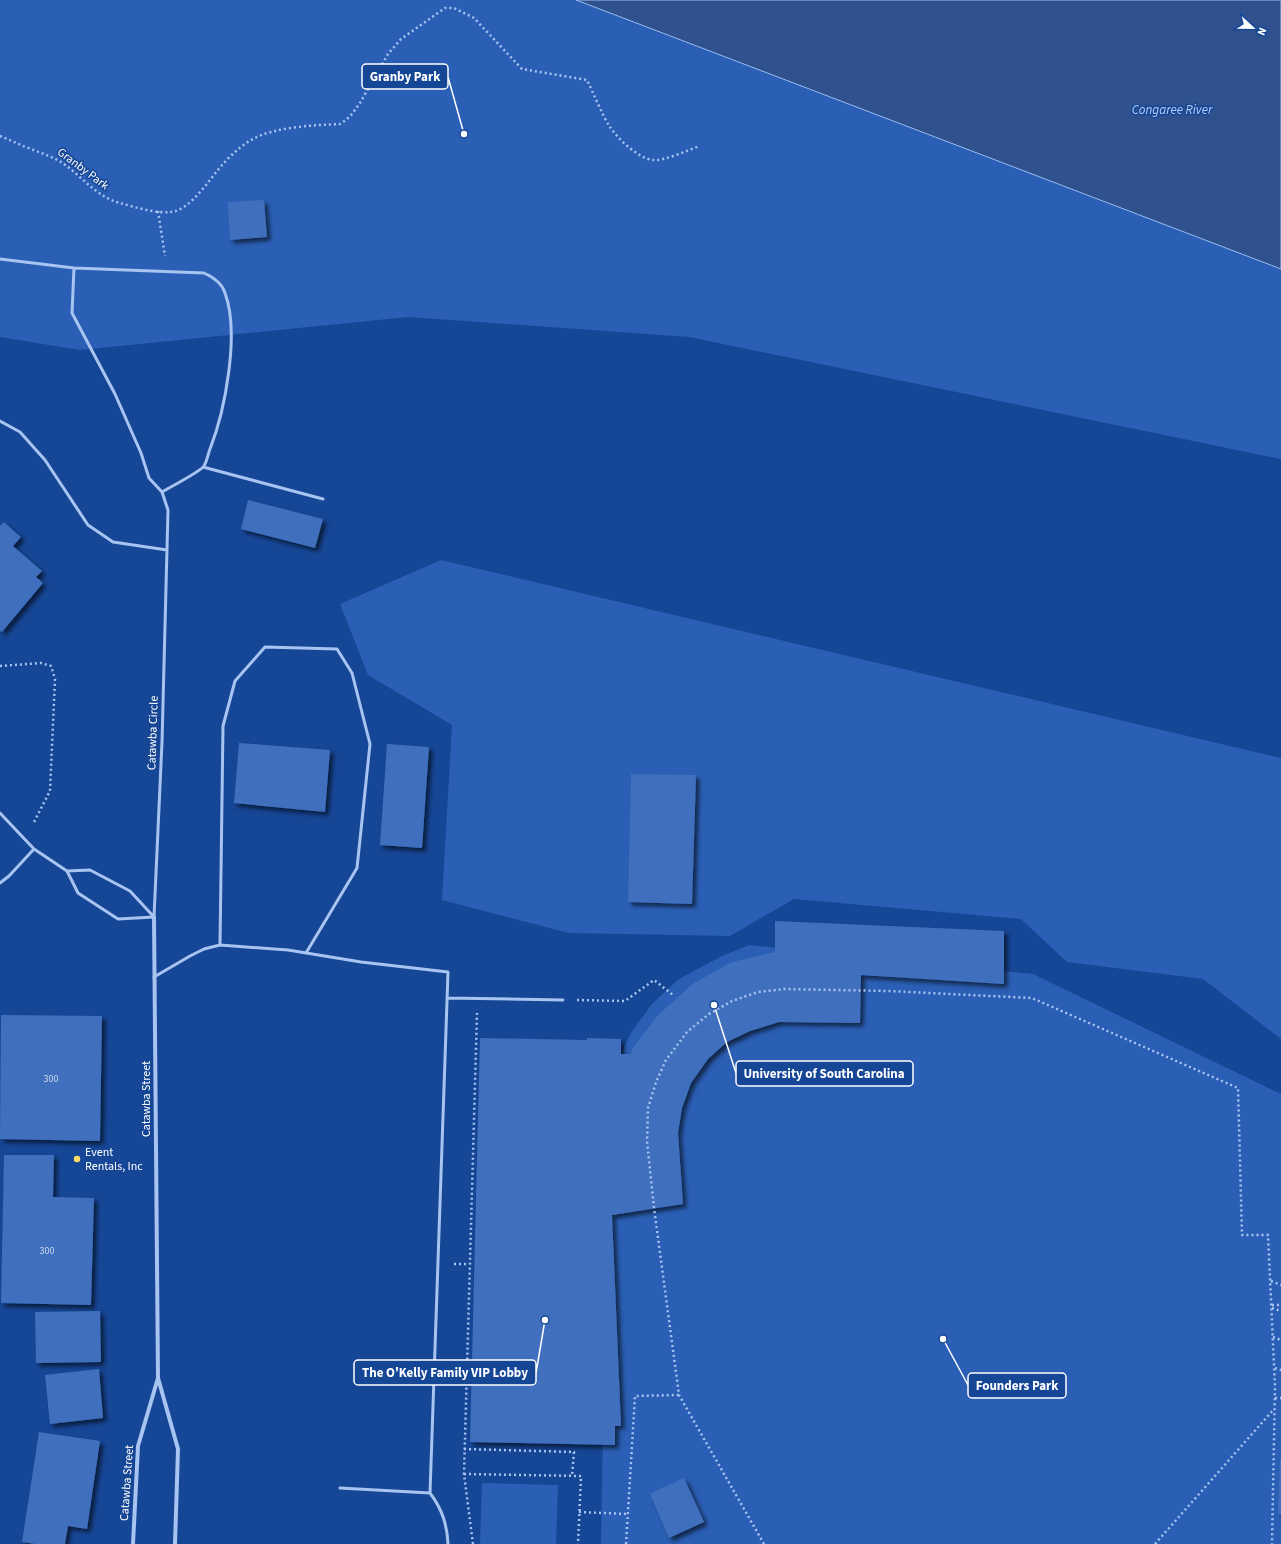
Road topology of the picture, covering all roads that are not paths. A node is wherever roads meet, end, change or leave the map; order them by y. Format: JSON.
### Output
{"nodes":[{"id":1,"x":0,"y":259,"type":"edge"},
{"id":2,"x":74,"y":268,"type":"junction"},
{"id":3,"x":0,"y":421,"type":"edge"},
{"id":4,"x":203,"y":467,"type":"junction"},
{"id":5,"x":162,"y":492,"type":"junction"},
{"id":6,"x":323,"y":499,"type":"dead end"},
{"id":7,"x":167,"y":550,"type":"junction"},
{"id":8,"x":0,"y":813,"type":"edge"},
{"id":9,"x":34,"y":849,"type":"junction"},
{"id":10,"x":67,"y":871,"type":"junction"},
{"id":11,"x":0,"y":883,"type":"edge"},
{"id":12,"x":154,"y":917,"type":"junction"},
{"id":13,"x":220,"y":945,"type":"junction"},
{"id":14,"x":306,"y":953,"type":"junction"},
{"id":15,"x":154,"y":977,"type":"junction"},
{"id":16,"x":447,"y":998,"type":"junction"},
{"id":17,"x":562,"y":1000,"type":"road end"},
{"id":18,"x":158,"y":1378,"type":"junction"},
{"id":19,"x":340,"y":1488,"type":"dead end"},
{"id":20,"x":430,"y":1493,"type":"junction"},
{"id":21,"x":133,"y":1544,"type":"edge"},
{"id":22,"x":175,"y":1544,"type":"edge"},
{"id":23,"x":448,"y":1544,"type":"edge"}],
"edges":[{"from":1,"to":2,"type":"lane"},
{"from":2,"to":4,"type":"lane"},
{"from":2,"to":5,"type":"lane"},
{"from":3,"to":7,"type":"lane"},
{"from":4,"to":5,"type":"lane"},
{"from":4,"to":6,"type":"lane"},
{"from":5,"to":7,"type":"lane","name":"Catawba Circle"},
{"from":7,"to":12,"type":"lane","name":"Catawba Circle"},
{"from":8,"to":9,"type":"lane"},
{"from":9,"to":10,"type":"lane"},
{"from":9,"to":11,"type":"lane"},
{"from":10,"to":12,"type":"lane"},
{"from":10,"to":12,"type":"lane"},
{"from":12,"to":15,"type":"street","name":"Catawba Street"},
{"from":13,"to":14,"type":"lane"},
{"from":13,"to":14,"type":"lane"},
{"from":13,"to":15,"type":"lane"},
{"from":14,"to":16,"type":"lane"},
{"from":15,"to":18,"type":"street","name":"Catawba Street"},
{"from":16,"to":17,"type":"lane"},
{"from":16,"to":20,"type":"lane"},
{"from":18,"to":21,"type":"street","name":"Catawba Street"},
{"from":18,"to":22,"type":"street","name":"Catawba Street"},
{"from":19,"to":20,"type":"lane"},
{"from":20,"to":23,"type":"lane"}]}
